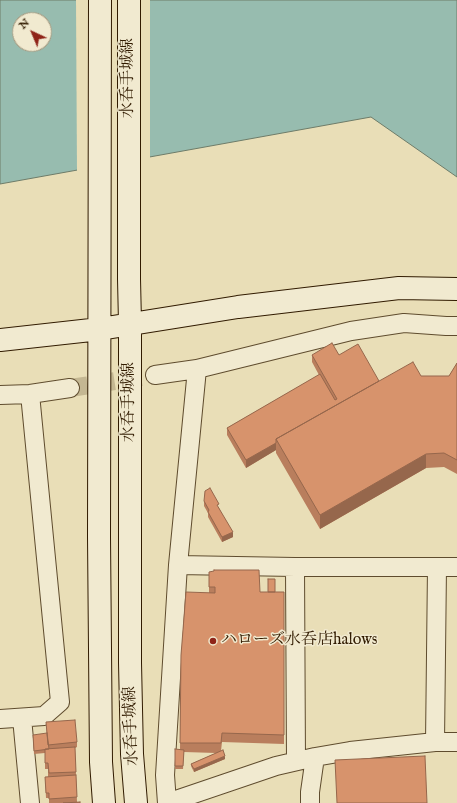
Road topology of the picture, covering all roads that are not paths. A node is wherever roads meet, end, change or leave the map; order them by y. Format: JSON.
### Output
{"nodes":[{"id":1,"x":100,"y":0,"type":"edge"},
{"id":2,"x":129,"y":0,"type":"edge"},
{"id":3,"x":457,"y":289,"type":"edge"},
{"id":4,"x":130,"y":323,"type":"junction"},
{"id":5,"x":457,"y":326,"type":"edge"},
{"id":6,"x":100,"y":329,"type":"junction"},
{"id":7,"x":0,"y":340,"type":"edge"},
{"id":8,"x":197,"y":369,"type":"junction"},
{"id":9,"x":155,"y":375,"type":"tunnel mouth"},
{"id":10,"x":70,"y":388,"type":"tunnel mouth"},
{"id":11,"x":30,"y":394,"type":"junction"},
{"id":12,"x":0,"y":395,"type":"edge"},
{"id":13,"x":178,"y":565,"type":"junction"},
{"id":14,"x":295,"y":567,"type":"junction"},
{"id":15,"x":437,"y":567,"type":"junction"},
{"id":16,"x":457,"y":567,"type":"edge"},
{"id":17,"x":22,"y":718,"type":"junction"},
{"id":18,"x":0,"y":720,"type":"edge"},
{"id":19,"x":435,"y":742,"type":"junction"},
{"id":20,"x":457,"y":742,"type":"edge"},
{"id":21,"x":315,"y":757,"type":"junction"},
{"id":22,"x":296,"y":761,"type":"junction"},
{"id":23,"x":30,"y":803,"type":"edge"},
{"id":24,"x":104,"y":803,"type":"edge"},
{"id":25,"x":136,"y":803,"type":"edge"},
{"id":26,"x":310,"y":803,"type":"edge"}],
"edges":[{"from":1,"to":6,"type":"main road","name":"水呑手城線"},
{"from":2,"to":4,"type":"main road","name":"水呑手城線"},
{"from":3,"to":4,"type":"main road"},
{"from":4,"to":6,"type":"main road"},
{"from":4,"to":25,"type":"main road","name":"水呑手城線"},
{"from":5,"to":8,"type":"street"},
{"from":6,"to":7,"type":"main road"},
{"from":6,"to":24,"type":"main road","name":"水呑手城線"},
{"from":8,"to":9,"type":"street"},
{"from":8,"to":13,"type":"street"},
{"from":10,"to":11,"type":"street"},
{"from":11,"to":12,"type":"street"},
{"from":11,"to":17,"type":"street"},
{"from":13,"to":14,"type":"street"},
{"from":13,"to":22,"type":"street"},
{"from":14,"to":15,"type":"street"},
{"from":14,"to":22,"type":"street"},
{"from":15,"to":16,"type":"street"},
{"from":15,"to":19,"type":"street"},
{"from":17,"to":18,"type":"street"},
{"from":17,"to":23,"type":"street"},
{"from":19,"to":20,"type":"street"},
{"from":19,"to":21,"type":"street"},
{"from":21,"to":22,"type":"street"},
{"from":21,"to":26,"type":"street"}]}
